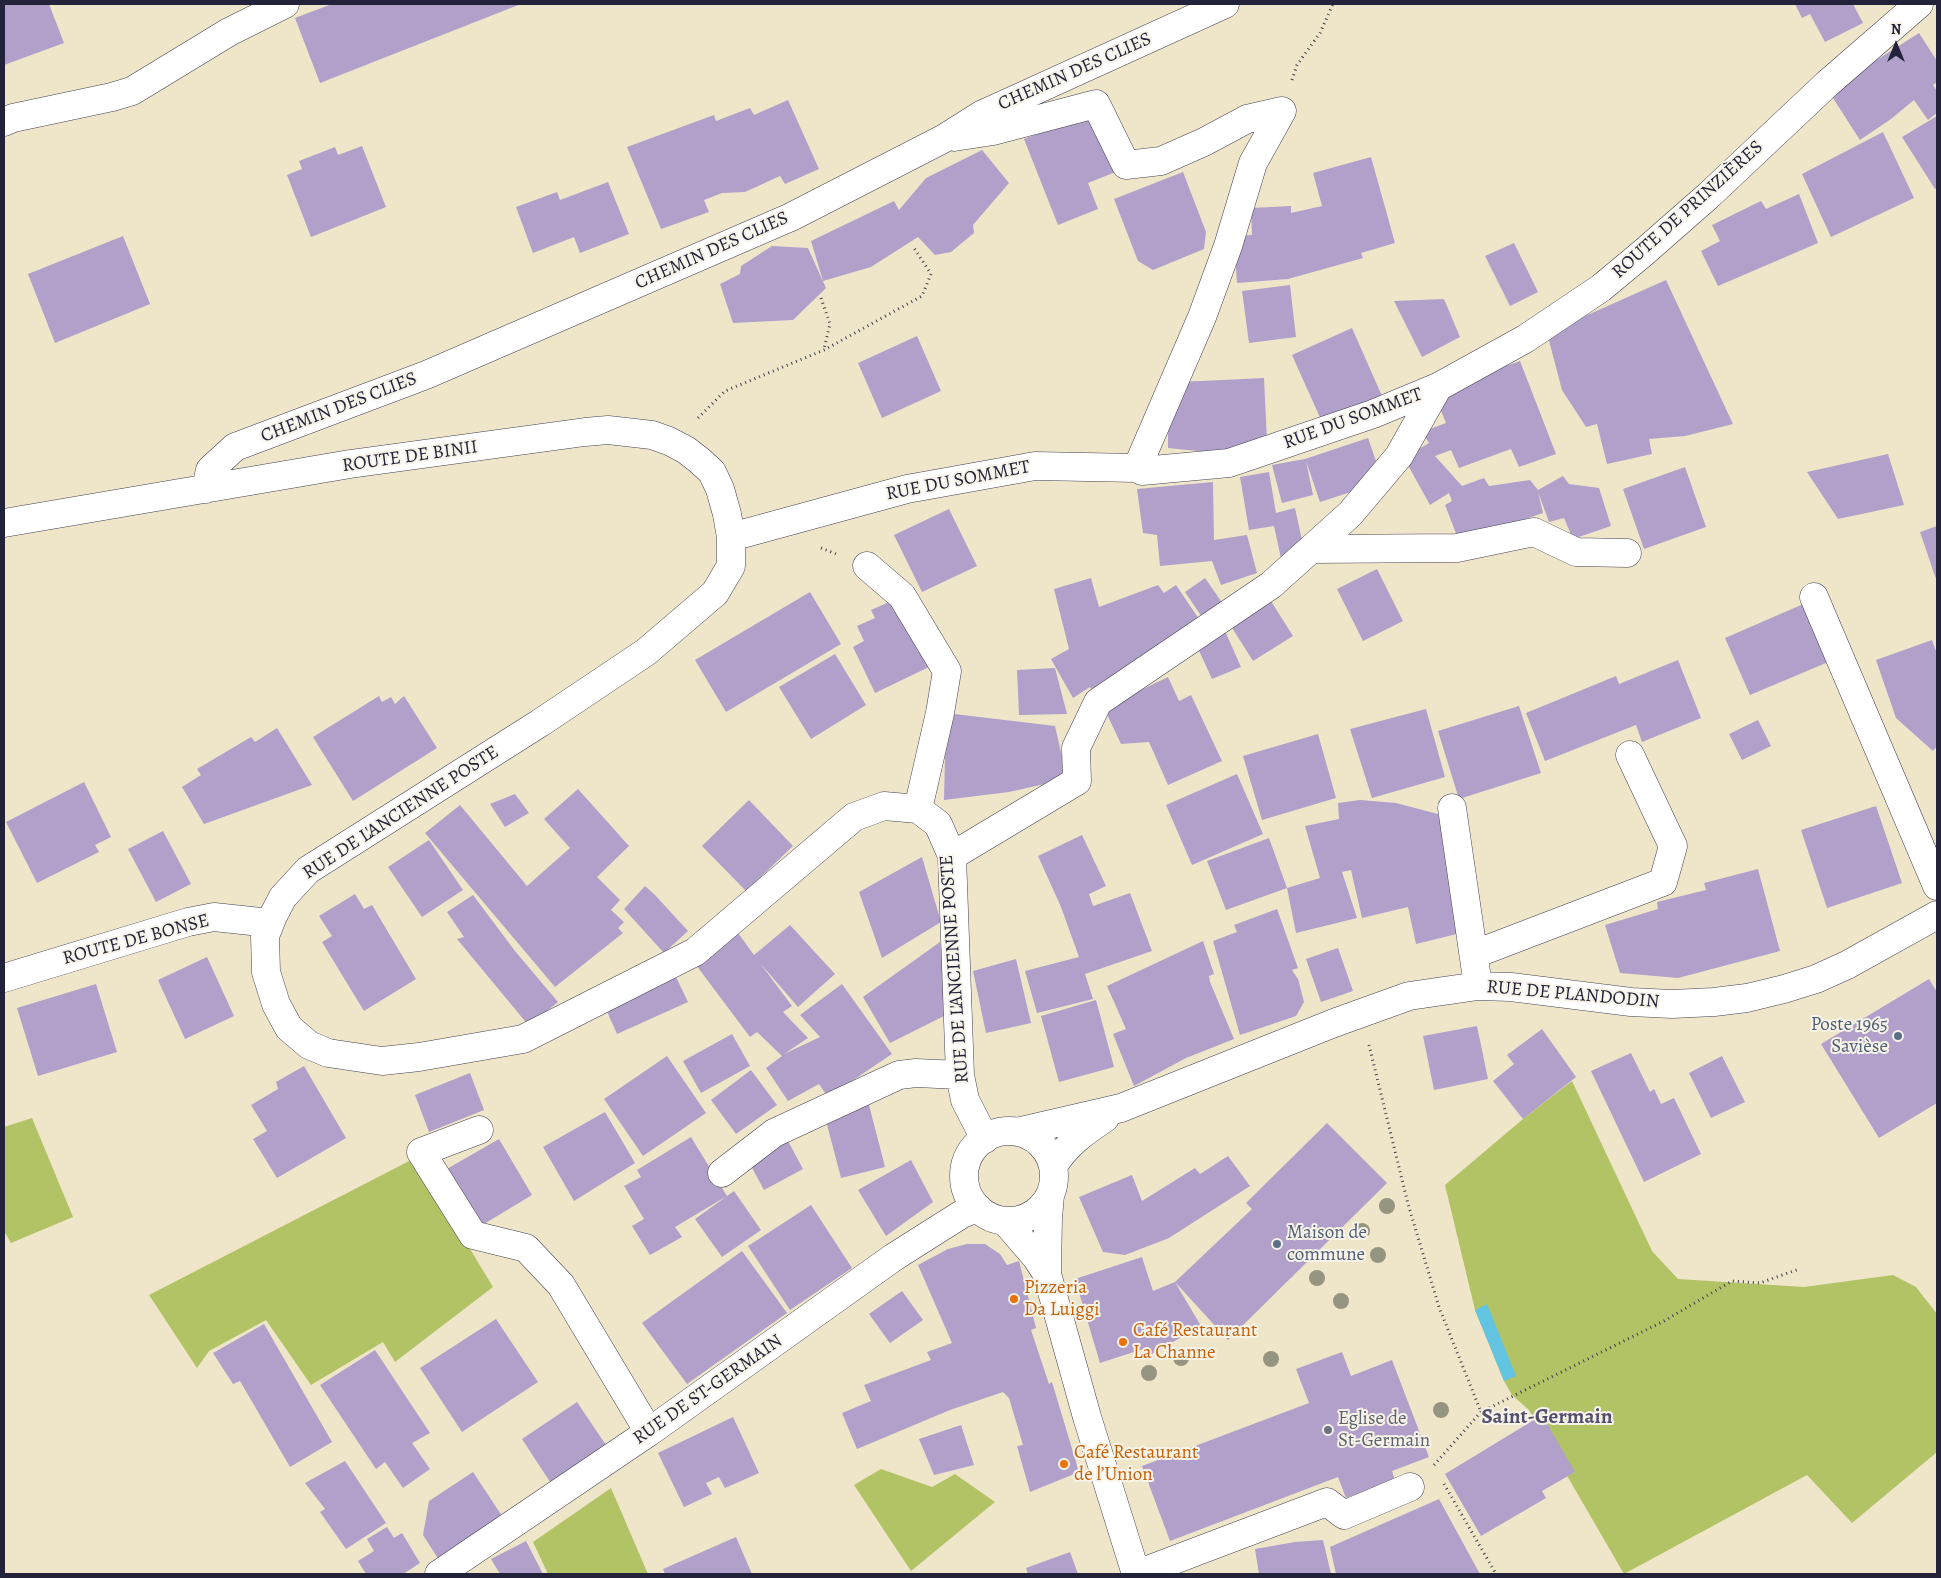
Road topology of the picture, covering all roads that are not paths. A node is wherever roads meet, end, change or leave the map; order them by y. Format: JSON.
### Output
{"nodes":[{"id":1,"x":284,"y":4,"type":"edge"},
{"id":2,"x":1226,"y":4,"type":"edge"},
{"id":3,"x":1919,"y":4,"type":"edge"},
{"id":4,"x":4,"y":122,"type":"edge"},
{"id":5,"x":943,"y":139,"type":"junction"},
{"id":6,"x":1438,"y":388,"type":"junction"},
{"id":7,"x":1137,"y":468,"type":"junction"},
{"id":8,"x":206,"y":489,"type":"junction"},
{"id":9,"x":4,"y":523,"type":"edge"},
{"id":10,"x":731,"y":537,"type":"junction"},
{"id":11,"x":1311,"y":550,"type":"junction"},
{"id":12,"x":1627,"y":553,"type":"dead end"},
{"id":13,"x":731,"y":566,"type":"joint"},
{"id":14,"x":867,"y":566,"type":"dead end"},
{"id":15,"x":1814,"y":597,"type":"dead end"},
{"id":16,"x":1630,"y":755,"type":"dead end"},
{"id":17,"x":1452,"y":808,"type":"dead end"},
{"id":18,"x":918,"y":809,"type":"junction"},
{"id":19,"x":952,"y":856,"type":"junction"},
{"id":20,"x":1937,"y":886,"type":"edge"},
{"id":21,"x":1937,"y":916,"type":"edge"},
{"id":22,"x":270,"y":923,"type":"junction"},
{"id":23,"x":1475,"y":954,"type":"junction"},
{"id":24,"x":4,"y":978,"type":"edge"},
{"id":25,"x":1478,"y":986,"type":"junction"},
{"id":26,"x":960,"y":1075,"type":"junction"},
{"id":27,"x":1121,"y":1108,"type":"junction"},
{"id":28,"x":479,"y":1130,"type":"dead end"},
{"id":29,"x":1017,"y":1132,"type":"junction"},
{"id":30,"x":984,"y":1139,"type":"junction"},
{"id":31,"x":1053,"y":1166,"type":"junction"},
{"id":32,"x":722,"y":1173,"type":"dead end"},
{"id":33,"x":1050,"y":1195,"type":"junction"},
{"id":34,"x":978,"y":1208,"type":"junction"},
{"id":35,"x":1005,"y":1221,"type":"junction"},
{"id":36,"x":1047,"y":1274,"type":"junction"},
{"id":37,"x":650,"y":1432,"type":"junction"},
{"id":38,"x":1410,"y":1487,"type":"dead end"},
{"id":39,"x":440,"y":1574,"type":"edge"},
{"id":40,"x":1136,"y":1574,"type":"edge"}],
"edges":[{"from":1,"to":4,"type":"street"},
{"from":2,"to":5,"type":"street","name":"CHEMIN DES CLIES"},
{"from":3,"to":6,"type":"street","name":"ROUTE DE PRINZIÈRES"},
{"from":5,"to":7,"type":"street"},
{"from":5,"to":8,"type":"street","name":"CHEMIN DES CLIES"},
{"from":6,"to":7,"type":"street","name":"RUE DU SOMMET"},
{"from":6,"to":11,"type":"street","name":"RUE DU SOMMET"},
{"from":7,"to":10,"type":"street","name":"RUE DU SOMMET"},
{"from":8,"to":9,"type":"street","name":"ROUTE DE BINII"},
{"from":8,"to":10,"type":"street","name":"ROUTE DE BINII"},
{"from":10,"to":13,"type":"street","name":"ROUTE DE BINII"},
{"from":11,"to":12,"type":"street"},
{"from":11,"to":19,"type":"street","name":"RUE DU SOMMET"},
{"from":13,"to":22,"type":"street","name":"RUE DE L'ANCIENNE POSTE"},
{"from":14,"to":18,"type":"street"},
{"from":15,"to":20,"type":"street"},
{"from":16,"to":23,"type":"street"},
{"from":17,"to":23,"type":"street"},
{"from":18,"to":19,"type":"street","name":"RUE DE L'ANCIENNE POSTE"},
{"from":18,"to":22,"type":"street","name":"RUE DE L'ANCIENNE POSTE"},
{"from":19,"to":26,"type":"street","name":"RUE DE L'ANCIENNE POSTE"},
{"from":21,"to":25,"type":"street","name":"RUE DE PLANDODIN"},
{"from":22,"to":24,"type":"street","name":"ROUTE DE BONSE"},
{"from":23,"to":25,"type":"street"},
{"from":25,"to":27,"type":"street","name":"RUE DE PLANDODIN"},
{"from":26,"to":30,"type":"street","name":"RUE DE L'ANCIENNE POSTE"},
{"from":26,"to":32,"type":"street"},
{"from":27,"to":29,"type":"street","name":"RUE DE PLANDODIN"},
{"from":27,"to":31,"type":"street","name":"RUE DE PLANDODIN"},
{"from":28,"to":37,"type":"street"},
{"from":29,"to":30,"type":"street"},
{"from":29,"to":31,"type":"street"},
{"from":30,"to":34,"type":"street"},
{"from":31,"to":33,"type":"street"},
{"from":33,"to":35,"type":"street"},
{"from":33,"to":36,"type":"street"},
{"from":34,"to":35,"type":"street"},
{"from":34,"to":37,"type":"street","name":"RUE DE ST-GERMAIN"},
{"from":35,"to":36,"type":"street"},
{"from":36,"to":40,"type":"street"},
{"from":37,"to":39,"type":"street","name":"RUE DE ST-GERMAIN"},
{"from":38,"to":40,"type":"street"}]}
